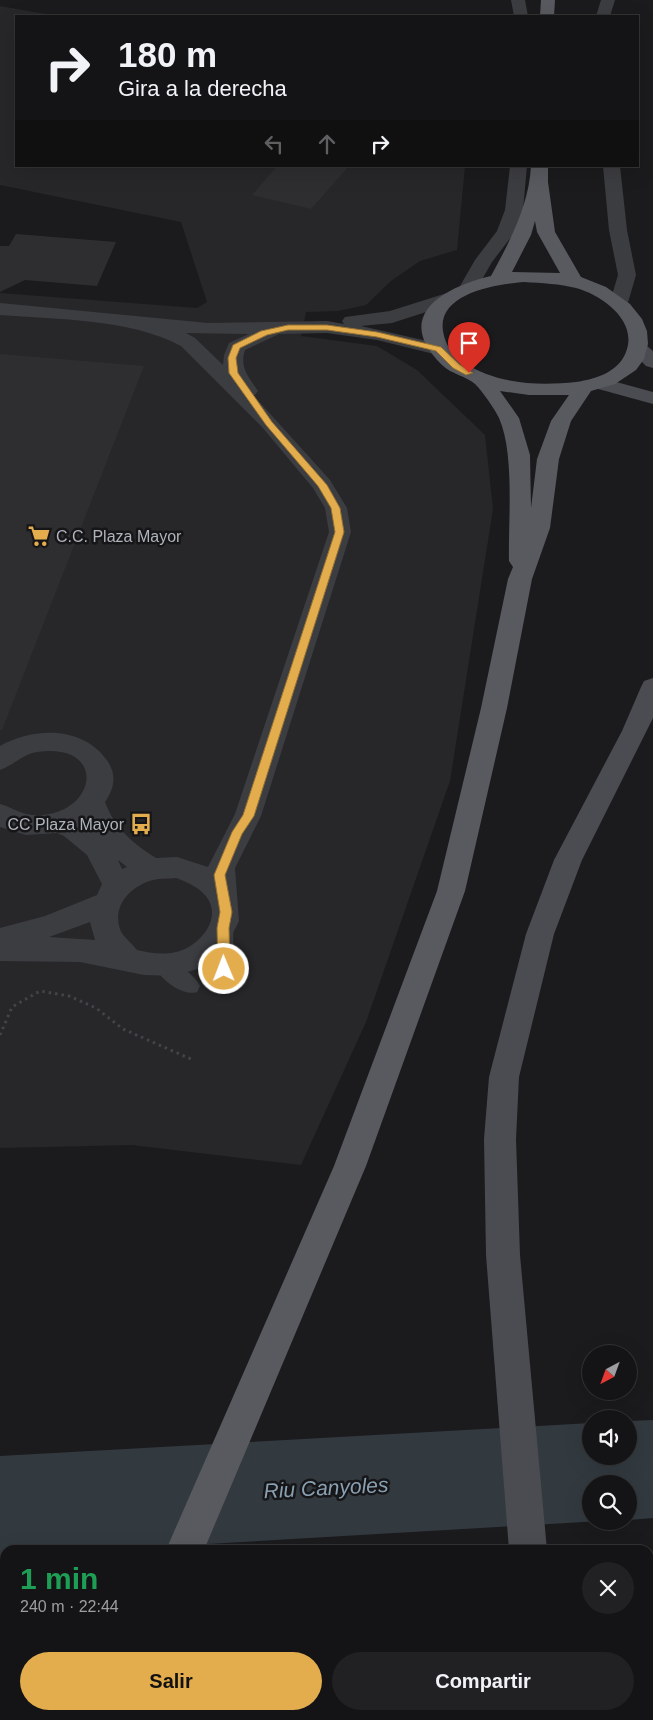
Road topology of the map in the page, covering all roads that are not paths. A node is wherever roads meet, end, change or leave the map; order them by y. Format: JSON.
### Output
{"nodes":[{"id":1,"x":518,"y":0,"type":"edge"},
{"id":2,"x":548,"y":0,"type":"edge"},
{"id":3,"x":608,"y":0,"type":"edge"},
{"id":4,"x":521,"y":15,"type":"edge"},
{"id":5,"x":547,"y":15,"type":"edge"},
{"id":6,"x":603,"y":15,"type":"edge"},
{"id":7,"x":520,"y":167,"type":"edge"},
{"id":8,"x":611,"y":167,"type":"edge"},
{"id":9,"x":539,"y":174,"type":"edge"},
{"id":10,"x":499,"y":278,"type":"junction"},
{"id":11,"x":574,"y":282,"type":"junction"},
{"id":12,"x":469,"y":286,"type":"junction"},
{"id":13,"x":447,"y":299,"type":"junction"},
{"id":14,"x":620,"y":302,"type":"junction"},
{"id":15,"x":0,"y":309,"type":"edge"},
{"id":16,"x":86,"y":316,"type":"junction"},
{"id":17,"x":131,"y":324,"type":"junction"},
{"id":18,"x":225,"y":325,"type":"junction"},
{"id":19,"x":288,"y":328,"type":"junction"},
{"id":20,"x":438,"y":349,"type":"junction"},
{"id":21,"x":647,"y":356,"type":"edge"},
{"id":22,"x":203,"y":358,"type":"junction"},
{"id":23,"x":482,"y":380,"type":"junction"},
{"id":24,"x":591,"y":385,"type":"junction"},
{"id":25,"x":653,"y":398,"type":"edge"},
{"id":26,"x":269,"y":423,"type":"junction"},
{"id":27,"x":520,"y":579,"type":"junction"},
{"id":28,"x":653,"y":687,"type":"edge"},
{"id":29,"x":0,"y":760,"type":"edge"},
{"id":30,"x":92,"y":802,"type":"junction"},
{"id":31,"x":0,"y":814,"type":"edge"},
{"id":32,"x":61,"y":822,"type":"junction"},
{"id":33,"x":238,"y":832,"type":"junction"},
{"id":34,"x":181,"y":867,"type":"junction"},
{"id":35,"x":151,"y":868,"type":"junction"},
{"id":36,"x":111,"y":894,"type":"junction"},
{"id":37,"x":222,"y":897,"type":"junction"},
{"id":38,"x":223,"y":928,"type":"junction"},
{"id":39,"x":0,"y":940,"type":"edge"},
{"id":40,"x":0,"y":949,"type":"edge"},
{"id":41,"x":126,"y":958,"type":"junction"},
{"id":42,"x":164,"y":966,"type":"junction"},
{"id":43,"x":224,"y":969,"type":"dead end"},
{"id":44,"x":190,"y":986,"type":"dead end"},
{"id":45,"x":187,"y":1545,"type":"edge"},
{"id":46,"x":528,"y":1545,"type":"edge"}],
"edges":[{"from":1,"to":4,"type":"street"},
{"from":2,"to":5,"type":"main road"},
{"from":3,"to":6,"type":"street"},
{"from":7,"to":12,"type":"street"},
{"from":8,"to":14,"type":"street"},
{"from":9,"to":10,"type":"main road"},
{"from":9,"to":11,"type":"main road"},
{"from":10,"to":11,"type":"main road"},
{"from":10,"to":12,"type":"main road"},
{"from":11,"to":14,"type":"main road"},
{"from":12,"to":13,"type":"main road"},
{"from":13,"to":18,"type":"street"},
{"from":13,"to":20,"type":"main road"},
{"from":14,"to":21,"type":"main road"},
{"from":15,"to":16,"type":"street"},
{"from":16,"to":17,"type":"street"},
{"from":16,"to":18,"type":"street"},
{"from":17,"to":18,"type":"street"},
{"from":17,"to":22,"type":"street"},
{"from":18,"to":19,"type":"street"},
{"from":18,"to":22,"type":"street"},
{"from":19,"to":20,"type":"street"},
{"from":19,"to":26,"type":"street"},
{"from":20,"to":23,"type":"main road"},
{"from":21,"to":24,"type":"main road"},
{"from":22,"to":26,"type":"street"},
{"from":23,"to":24,"type":"main road"},
{"from":23,"to":27,"type":"main road"},
{"from":24,"to":25,"type":"street"},
{"from":24,"to":27,"type":"main road"},
{"from":26,"to":33,"type":"street"},
{"from":27,"to":45,"type":"main road"},
{"from":28,"to":46,"type":"street"},
{"from":29,"to":30,"type":"street"},
{"from":30,"to":32,"type":"street"},
{"from":30,"to":35,"type":"street"},
{"from":31,"to":32,"type":"street"},
{"from":32,"to":36,"type":"street"},
{"from":33,"to":34,"type":"street"},
{"from":33,"to":37,"type":"street"},
{"from":34,"to":35,"type":"street"},
{"from":34,"to":37,"type":"street"},
{"from":35,"to":36,"type":"street"},
{"from":36,"to":39,"type":"street"},
{"from":36,"to":41,"type":"street"},
{"from":37,"to":38,"type":"street"},
{"from":38,"to":42,"type":"street"},
{"from":38,"to":43,"type":"lane"},
{"from":40,"to":41,"type":"street"},
{"from":41,"to":42,"type":"street"},
{"from":42,"to":44,"type":"lane"}]}
